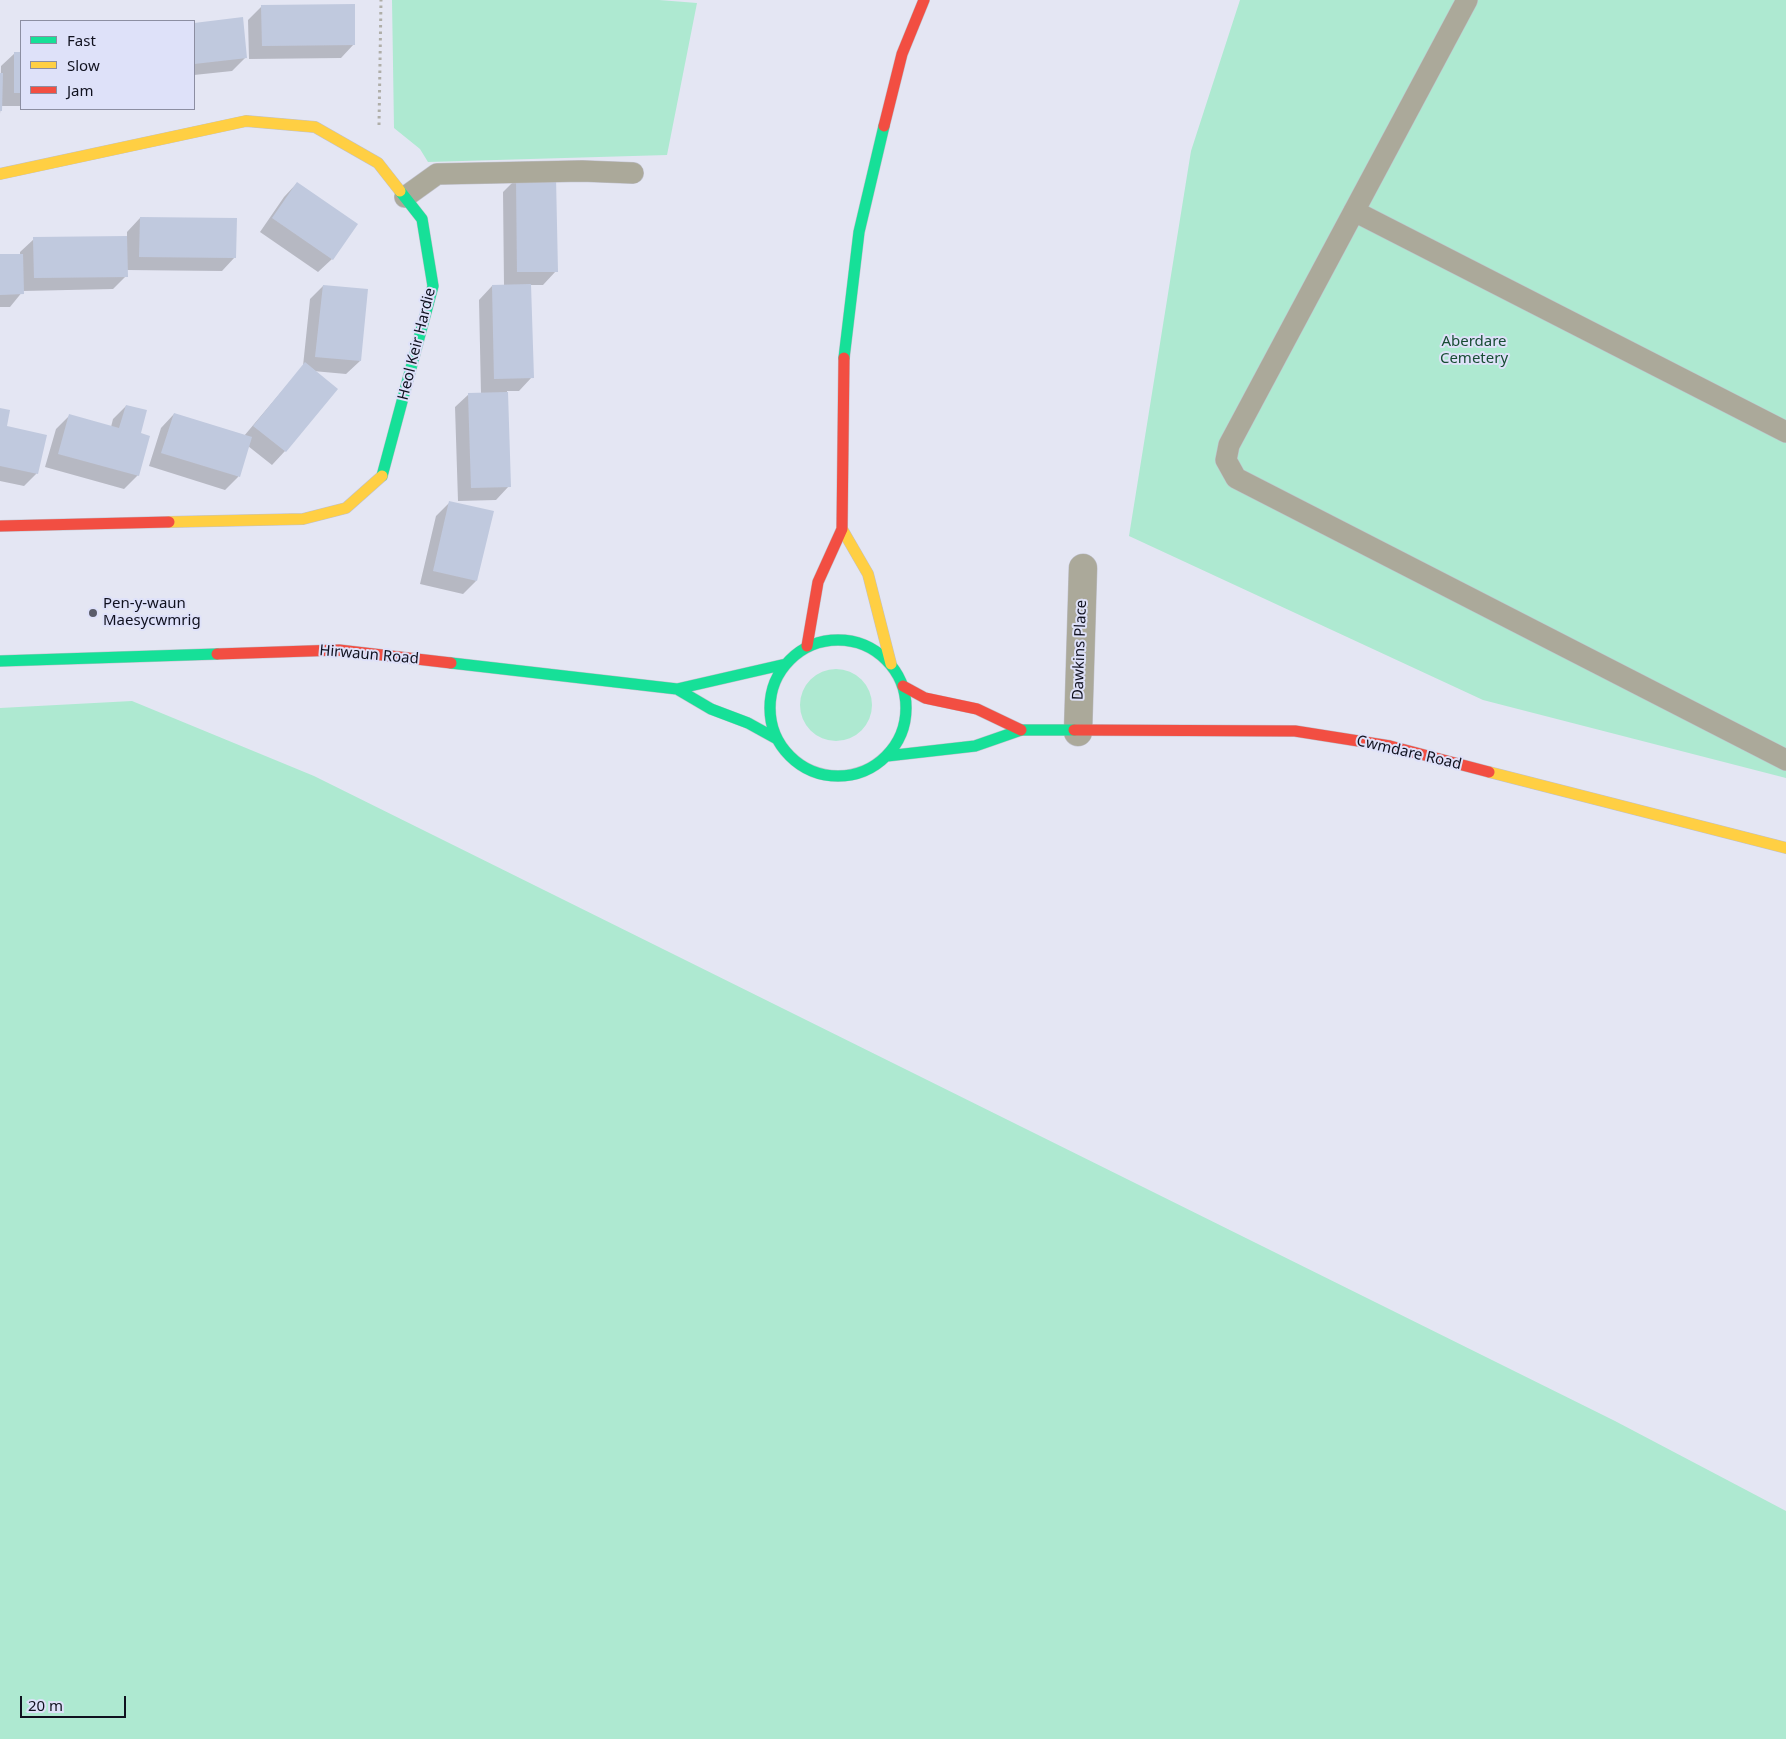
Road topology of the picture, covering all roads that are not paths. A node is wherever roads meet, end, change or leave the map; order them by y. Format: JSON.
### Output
{"nodes":[{"id":1,"x":924,"y":0,"type":"edge"},
{"id":2,"x":1467,"y":0,"type":"edge"},
{"id":3,"x":633,"y":173,"type":"dead end"},
{"id":4,"x":0,"y":174,"type":"edge"},
{"id":5,"x":405,"y":197,"type":"junction"},
{"id":6,"x":1354,"y":211,"type":"junction"},
{"id":7,"x":1786,"y":432,"type":"edge"},
{"id":8,"x":0,"y":526,"type":"edge"},
{"id":9,"x":842,"y":529,"type":"junction"},
{"id":10,"x":1083,"y":568,"type":"dead end"},
{"id":11,"x":807,"y":646,"type":"junction"},
{"id":12,"x":0,"y":661,"type":"edge"},
{"id":13,"x":786,"y":664,"type":"junction"},
{"id":14,"x":891,"y":664,"type":"junction"},
{"id":15,"x":903,"y":686,"type":"junction"},
{"id":16,"x":677,"y":689,"type":"junction"},
{"id":17,"x":1021,"y":730,"type":"junction"},
{"id":18,"x":1078,"y":732,"type":"junction"},
{"id":19,"x":777,"y":739,"type":"junction"},
{"id":20,"x":887,"y":756,"type":"junction"},
{"id":21,"x":1786,"y":760,"type":"edge"},
{"id":22,"x":1786,"y":848,"type":"edge"}],
"edges":[{"from":1,"to":9,"type":"main road"},
{"from":2,"to":6,"type":"lane"},
{"from":3,"to":5,"type":"lane"},
{"from":4,"to":5,"type":"main road","name":"Heol Keir Hardie"},
{"from":5,"to":8,"type":"main road","name":"Heol Keir Hardie"},
{"from":6,"to":7,"type":"lane"},
{"from":6,"to":21,"type":"lane"},
{"from":9,"to":11,"type":"main road"},
{"from":9,"to":14,"type":"main road"},
{"from":10,"to":18,"type":"street","name":"Dawkins Place"},
{"from":11,"to":13,"type":"main road"},
{"from":11,"to":14,"type":"main road"},
{"from":12,"to":16,"type":"main road","name":"Hirwaun Road"},
{"from":13,"to":16,"type":"main road","name":"Hirwaun Road"},
{"from":13,"to":19,"type":"main road"},
{"from":14,"to":15,"type":"main road"},
{"from":15,"to":17,"type":"main road","name":"Cwmdare Road"},
{"from":15,"to":20,"type":"main road"},
{"from":16,"to":19,"type":"main road","name":"Hirwaun Road"},
{"from":17,"to":18,"type":"main road","name":"Cwmdare Road"},
{"from":17,"to":20,"type":"main road","name":"Cwmdare Road"},
{"from":18,"to":22,"type":"main road","name":"Cwmdare Road"},
{"from":19,"to":20,"type":"main road"}]}
